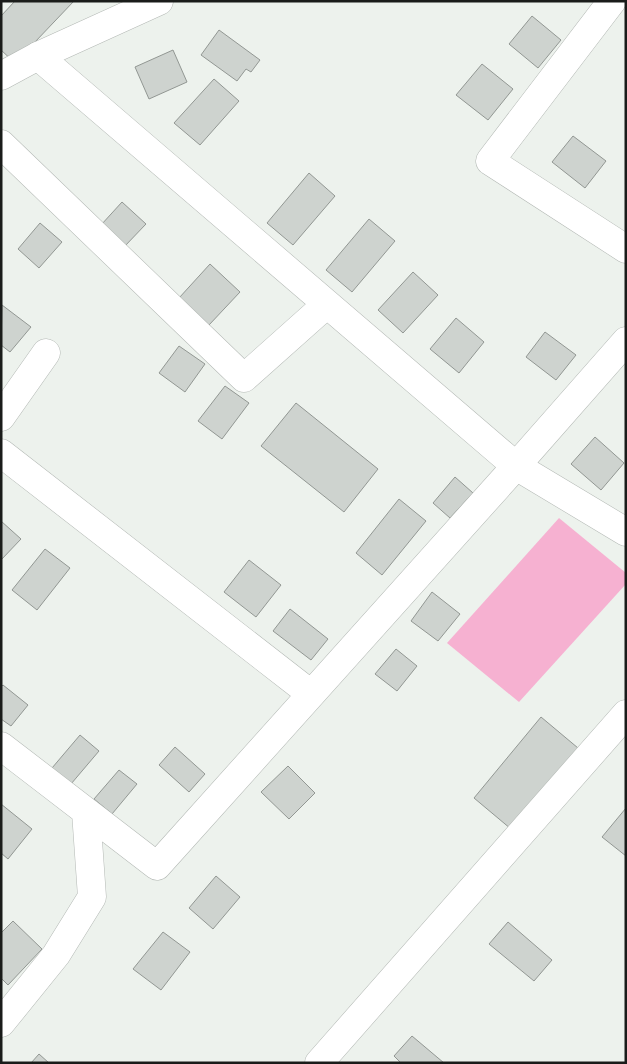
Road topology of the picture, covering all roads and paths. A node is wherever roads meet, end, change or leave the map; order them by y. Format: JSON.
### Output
{"nodes":[{"id":1,"x":159,"y":1,"type":"edge"},
{"id":2,"x":612,"y":1,"type":"edge"},
{"id":3,"x":38,"y":56,"type":"junction"},
{"id":4,"x":1,"y":76,"type":"edge"},
{"id":5,"x":1,"y":144,"type":"edge"},
{"id":6,"x":626,"y":249,"type":"edge"},
{"id":7,"x":327,"y":304,"type":"junction"},
{"id":8,"x":626,"y":341,"type":"edge"},
{"id":9,"x":46,"y":353,"type":"dead end"},
{"id":10,"x":1,"y":417,"type":"edge"},
{"id":11,"x":1,"y":453,"type":"edge"},
{"id":12,"x":516,"y":466,"type":"junction"},
{"id":13,"x":626,"y":532,"type":"edge"},
{"id":14,"x":311,"y":694,"type":"junction"},
{"id":15,"x":626,"y":714,"type":"edge"},
{"id":16,"x":1,"y":746,"type":"edge"},
{"id":17,"x":86,"y":812,"type":"junction"},
{"id":18,"x":2,"y":1020,"type":"edge"},
{"id":19,"x":319,"y":1063,"type":"edge"}],
"edges":[{"from":1,"to":3,"type":"street"},
{"from":2,"to":6,"type":"street"},
{"from":3,"to":4,"type":"street"},
{"from":3,"to":7,"type":"street"},
{"from":5,"to":7,"type":"street"},
{"from":7,"to":12,"type":"street"},
{"from":8,"to":12,"type":"street"},
{"from":9,"to":10,"type":"street"},
{"from":11,"to":14,"type":"street"},
{"from":12,"to":13,"type":"street"},
{"from":12,"to":14,"type":"street"},
{"from":14,"to":17,"type":"street"},
{"from":15,"to":19,"type":"street"},
{"from":16,"to":17,"type":"street"},
{"from":17,"to":18,"type":"street"}]}
